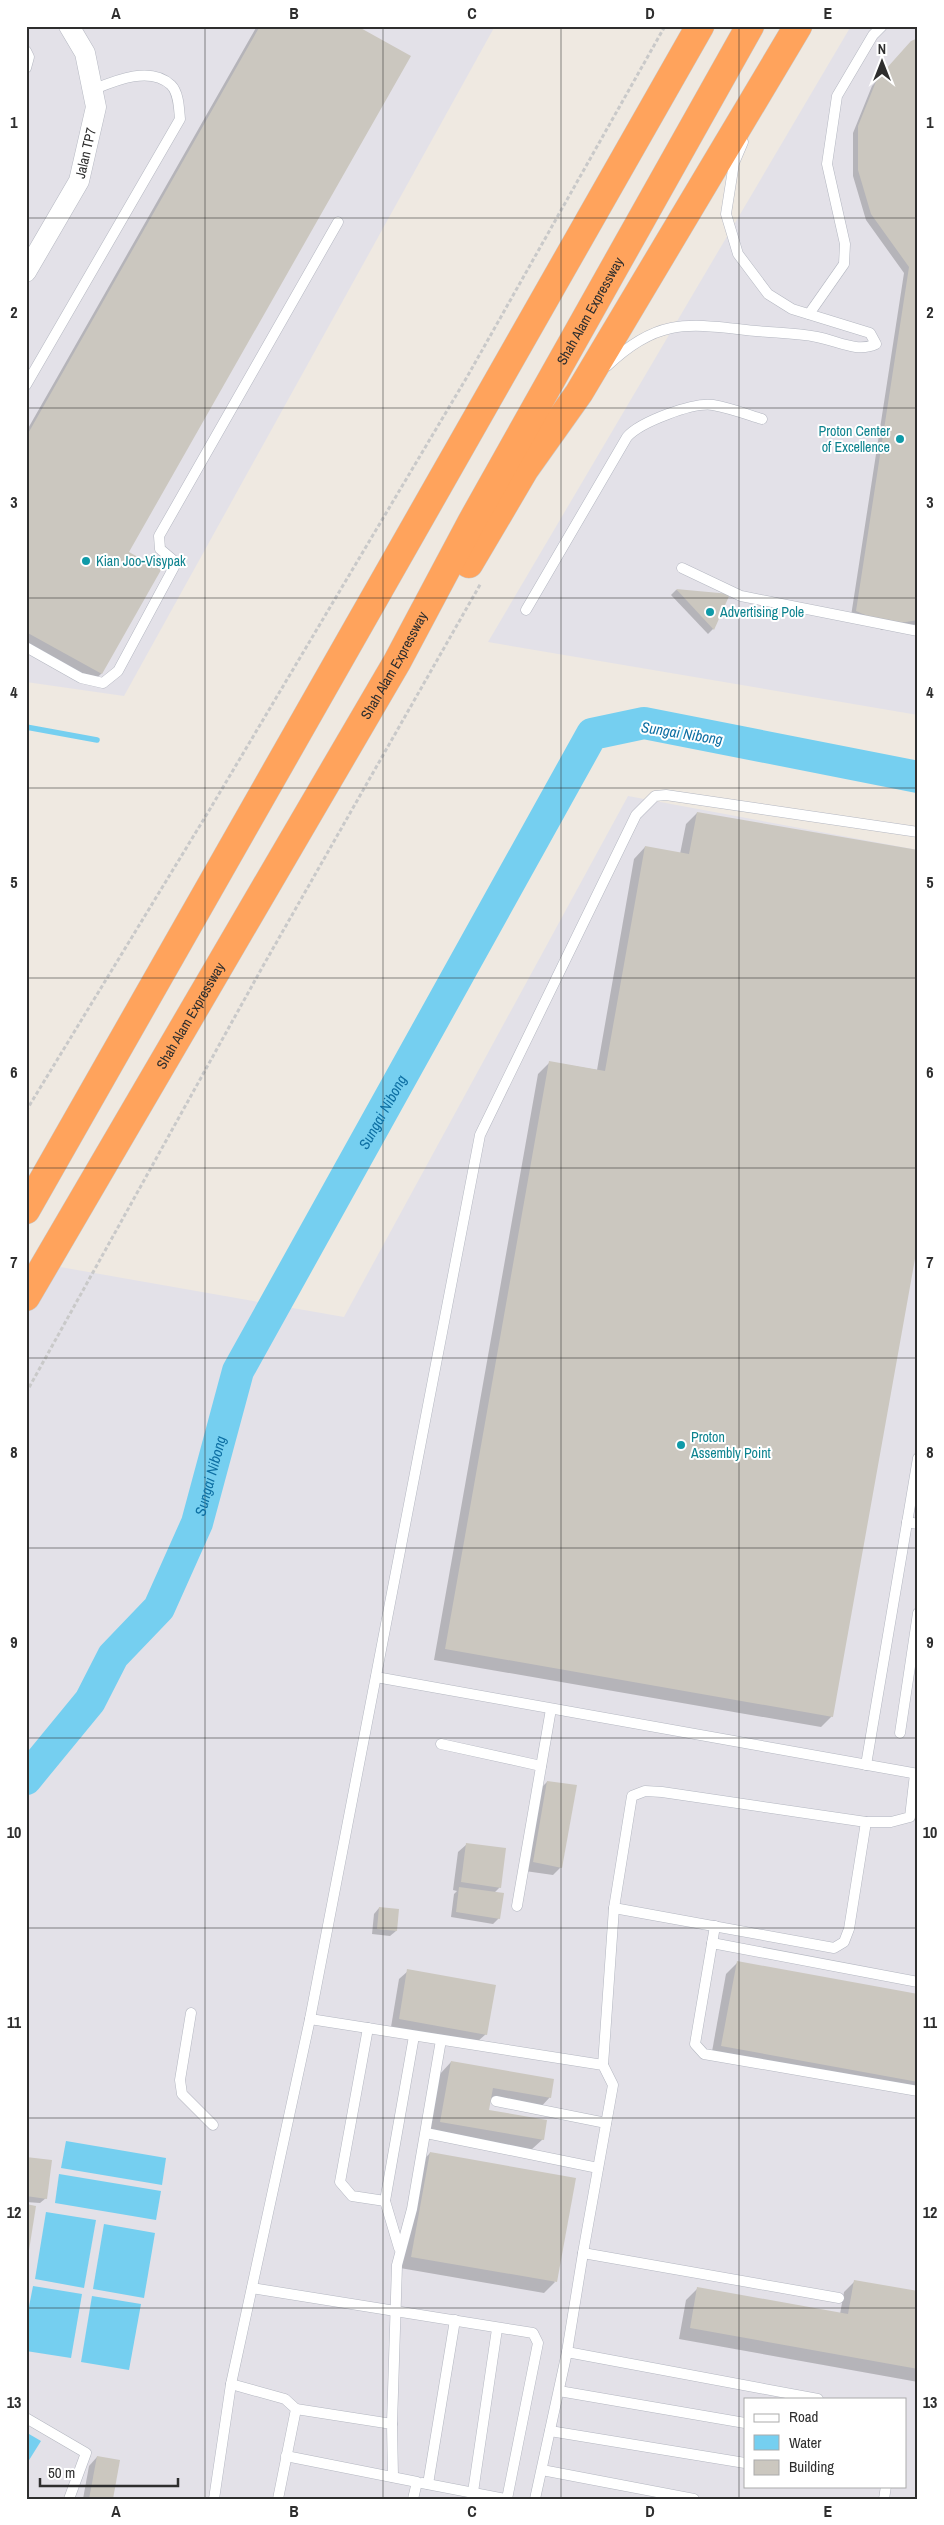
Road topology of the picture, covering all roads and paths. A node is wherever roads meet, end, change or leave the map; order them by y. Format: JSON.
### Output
{"nodes":[{"id":1,"x":69,"y":26,"type":"edge"},
{"id":2,"x":665,"y":26,"type":"edge"},
{"id":3,"x":700,"y":26,"type":"edge"},
{"id":4,"x":750,"y":26,"type":"edge"},
{"id":5,"x":798,"y":26,"type":"edge"},
{"id":6,"x":882,"y":26,"type":"edge"},
{"id":7,"x":784,"y":50,"type":"junction"},
{"id":8,"x":26,"y":51,"type":"edge"},
{"id":9,"x":26,"y":68,"type":"edge"},
{"id":10,"x":92,"y":90,"type":"junction"},
{"id":11,"x":338,"y":222,"type":"dead end"},
{"id":12,"x":27,"y":268,"type":"edge"},
{"id":13,"x":809,"y":314,"type":"junction"},
{"id":14,"x":26,"y":385,"type":"edge"},
{"id":15,"x":579,"y":393,"type":"junction"},
{"id":16,"x":762,"y":418,"type":"dead end"},
{"id":17,"x":682,"y":568,"type":"dead end"},
{"id":18,"x":482,"y":581,"type":"dead end"},
{"id":19,"x":526,"y":610,"type":"dead end"},
{"id":20,"x":918,"y":631,"type":"edge"},
{"id":21,"x":26,"y":647,"type":"edge"},
{"id":22,"x":397,"y":662,"type":"junction"},
{"id":23,"x":918,"y":832,"type":"edge"},
{"id":24,"x":26,"y":1111,"type":"edge"},
{"id":25,"x":26,"y":1210,"type":"edge"},
{"id":26,"x":26,"y":1297,"type":"edge"},
{"id":27,"x":26,"y":1393,"type":"edge"},
{"id":28,"x":918,"y":1458,"type":"edge"},
{"id":29,"x":912,"y":1523,"type":"edge"},
{"id":30,"x":918,"y":1613,"type":"edge"},
{"id":31,"x":917,"y":1617,"type":"edge"},
{"id":32,"x":376,"y":1678,"type":"junction"},
{"id":33,"x":552,"y":1709,"type":"junction"},
{"id":34,"x":900,"y":1732,"type":"dead end"},
{"id":35,"x":441,"y":1744,"type":"dead end"},
{"id":36,"x":866,"y":1765,"type":"junction"},
{"id":37,"x":541,"y":1766,"type":"junction"},
{"id":38,"x":916,"y":1774,"type":"edge"},
{"id":39,"x":866,"y":1822,"type":"junction"},
{"id":40,"x":517,"y":1906,"type":"dead end"},
{"id":41,"x":614,"y":1908,"type":"junction"},
{"id":42,"x":715,"y":1926,"type":"junction"},
{"id":43,"x":712,"y":1943,"type":"junction"},
{"id":44,"x":918,"y":1982,"type":"edge"},
{"id":45,"x":191,"y":2013,"type":"dead end"},
{"id":46,"x":310,"y":2019,"type":"junction"},
{"id":47,"x":368,"y":2028,"type":"junction"},
{"id":48,"x":414,"y":2036,"type":"junction"},
{"id":49,"x":441,"y":2040,"type":"junction"},
{"id":50,"x":602,"y":2065,"type":"junction"},
{"id":51,"x":918,"y":2090,"type":"edge"},
{"id":52,"x":496,"y":2102,"type":"dead end"},
{"id":53,"x":606,"y":2123,"type":"junction"},
{"id":54,"x":213,"y":2125,"type":"dead end"},
{"id":55,"x":426,"y":2133,"type":"junction"},
{"id":56,"x":598,"y":2168,"type":"junction"},
{"id":57,"x":385,"y":2201,"type":"junction"},
{"id":58,"x":399,"y":2249,"type":"junction"},
{"id":59,"x":583,"y":2253,"type":"junction"},
{"id":60,"x":252,"y":2288,"type":"junction"},
{"id":61,"x":839,"y":2298,"type":"dead end"},
{"id":62,"x":396,"y":2313,"type":"junction"},
{"id":63,"x":455,"y":2320,"type":"junction"},
{"id":64,"x":497,"y":2329,"type":"junction"},
{"id":65,"x":567,"y":2352,"type":"junction"},
{"id":66,"x":231,"y":2384,"type":"junction"},
{"id":67,"x":559,"y":2391,"type":"junction"},
{"id":68,"x":813,"y":2398,"type":"edge"},
{"id":69,"x":296,"y":2409,"type":"junction"},
{"id":70,"x":26,"y":2418,"type":"edge"},
{"id":71,"x":744,"y":2423,"type":"edge"},
{"id":72,"x":392,"y":2424,"type":"junction"},
{"id":73,"x":550,"y":2431,"type":"junction"},
{"id":74,"x":286,"y":2456,"type":"junction"},
{"id":75,"x":744,"y":2464,"type":"edge"},
{"id":76,"x":542,"y":2470,"type":"junction"},
{"id":77,"x":393,"y":2477,"type":"junction"},
{"id":78,"x":417,"y":2482,"type":"junction"},
{"id":79,"x":428,"y":2484,"type":"junction"},
{"id":80,"x":473,"y":2492,"type":"junction"},
{"id":81,"x":69,"y":2499,"type":"edge"},
{"id":82,"x":214,"y":2499,"type":"edge"},
{"id":83,"x":278,"y":2499,"type":"edge"},
{"id":84,"x":413,"y":2499,"type":"edge"},
{"id":85,"x":506,"y":2499,"type":"edge"},
{"id":86,"x":536,"y":2499,"type":"edge"},
{"id":87,"x":694,"y":2499,"type":"edge"}],
"edges":[{"from":1,"to":10,"type":"street","name":"Jalan TP7"},
{"from":2,"to":24,"type":"path"},
{"from":3,"to":25,"type":"highway"},
{"from":4,"to":22,"type":"highway","name":"Shah Alam Expressway"},
{"from":5,"to":7,"type":"highway"},
{"from":6,"to":13,"type":"lane"},
{"from":7,"to":13,"type":"lane"},
{"from":7,"to":15,"type":"highway"},
{"from":8,"to":9,"type":"lane"},
{"from":10,"to":12,"type":"street","name":"Jalan TP7"},
{"from":10,"to":14,"type":"lane"},
{"from":11,"to":21,"type":"lane"},
{"from":13,"to":15,"type":"lane"},
{"from":15,"to":22,"type":"highway"},
{"from":16,"to":19,"type":"lane"},
{"from":17,"to":20,"type":"lane"},
{"from":18,"to":27,"type":"path"},
{"from":22,"to":26,"type":"highway","name":"Shah Alam Expressway"},
{"from":23,"to":32,"type":"lane"},
{"from":28,"to":29,"type":"lane"},
{"from":29,"to":36,"type":"lane"},
{"from":30,"to":31,"type":"lane"},
{"from":31,"to":34,"type":"lane"},
{"from":32,"to":33,"type":"lane"},
{"from":32,"to":46,"type":"lane"},
{"from":33,"to":36,"type":"lane"},
{"from":33,"to":37,"type":"lane"},
{"from":35,"to":37,"type":"lane"},
{"from":36,"to":38,"type":"lane"},
{"from":37,"to":40,"type":"lane"},
{"from":38,"to":39,"type":"lane"},
{"from":39,"to":41,"type":"lane"},
{"from":39,"to":42,"type":"lane"},
{"from":41,"to":42,"type":"lane"},
{"from":41,"to":50,"type":"lane"},
{"from":42,"to":43,"type":"lane"},
{"from":43,"to":44,"type":"lane"},
{"from":43,"to":51,"type":"lane"},
{"from":45,"to":54,"type":"lane"},
{"from":46,"to":47,"type":"lane"},
{"from":46,"to":60,"type":"lane"},
{"from":47,"to":48,"type":"lane"},
{"from":47,"to":57,"type":"lane"},
{"from":48,"to":49,"type":"lane"},
{"from":48,"to":57,"type":"lane"},
{"from":49,"to":50,"type":"lane"},
{"from":49,"to":55,"type":"lane"},
{"from":50,"to":53,"type":"lane"},
{"from":52,"to":53,"type":"lane"},
{"from":53,"to":56,"type":"lane"},
{"from":55,"to":56,"type":"lane"},
{"from":55,"to":58,"type":"lane"},
{"from":56,"to":59,"type":"lane"},
{"from":57,"to":58,"type":"lane"},
{"from":58,"to":62,"type":"lane"},
{"from":59,"to":61,"type":"lane"},
{"from":59,"to":65,"type":"lane"},
{"from":60,"to":62,"type":"lane"},
{"from":60,"to":66,"type":"lane"},
{"from":62,"to":63,"type":"lane"},
{"from":62,"to":72,"type":"lane"},
{"from":63,"to":64,"type":"lane"},
{"from":63,"to":79,"type":"lane"},
{"from":64,"to":80,"type":"lane"},
{"from":64,"to":85,"type":"lane"},
{"from":65,"to":67,"type":"lane"},
{"from":65,"to":68,"type":"lane"},
{"from":66,"to":69,"type":"lane"},
{"from":66,"to":82,"type":"lane"},
{"from":67,"to":71,"type":"lane"},
{"from":67,"to":73,"type":"lane"},
{"from":69,"to":72,"type":"lane"},
{"from":69,"to":74,"type":"lane"},
{"from":70,"to":81,"type":"lane"},
{"from":72,"to":77,"type":"lane"},
{"from":73,"to":75,"type":"lane"},
{"from":73,"to":76,"type":"lane"},
{"from":74,"to":77,"type":"lane"},
{"from":74,"to":83,"type":"lane"},
{"from":76,"to":86,"type":"lane"},
{"from":76,"to":87,"type":"lane"},
{"from":77,"to":78,"type":"lane"},
{"from":78,"to":79,"type":"lane"},
{"from":78,"to":84,"type":"lane"},
{"from":79,"to":80,"type":"lane"},
{"from":80,"to":85,"type":"lane"}]}
